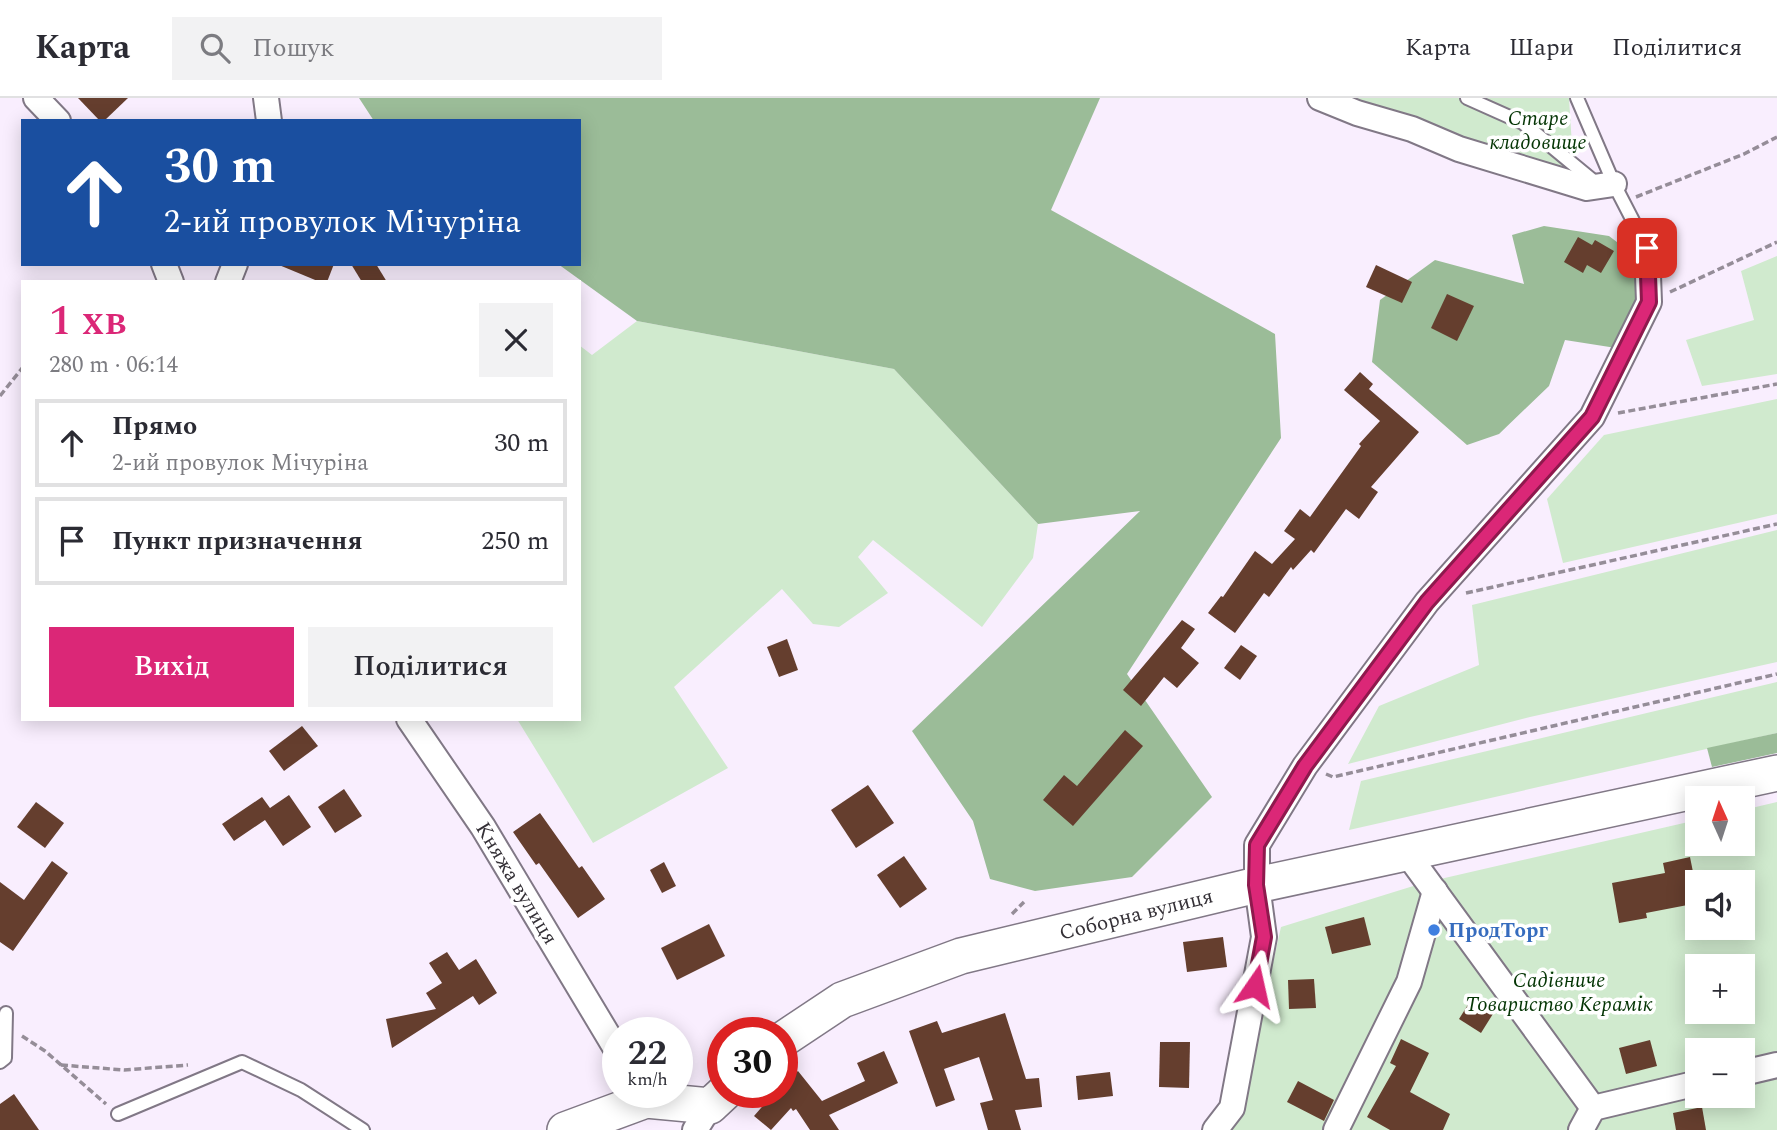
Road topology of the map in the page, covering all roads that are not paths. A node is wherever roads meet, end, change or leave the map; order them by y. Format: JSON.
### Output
{"nodes":[{"id":1,"x":36,"y":98,"type":"edge"},
{"id":2,"x":266,"y":98,"type":"edge"},
{"id":3,"x":1320,"y":98,"type":"edge"},
{"id":4,"x":1467,"y":98,"type":"edge"},
{"id":5,"x":1577,"y":98,"type":"edge"},
{"id":6,"x":56,"y":119,"type":"edge"},
{"id":7,"x":269,"y":119,"type":"edge"},
{"id":8,"x":1613,"y":191,"type":"junction"},
{"id":9,"x":1647,"y":248,"type":"joint"},
{"id":10,"x":410,"y":721,"type":"edge"},
{"id":11,"x":1777,"y":772,"type":"edge"},
{"id":12,"x":1406,"y":852,"type":"junction"},
{"id":13,"x":1256,"y":885,"type":"junction"},
{"id":14,"x":1435,"y":891,"type":"junction"},
{"id":15,"x":6,"y":1019,"type":"road end"},
{"id":16,"x":602,"y":1025,"type":"edge"},
{"id":17,"x":798,"y":1029,"type":"edge"},
{"id":18,"x":0,"y":1062,"type":"edge"},
{"id":19,"x":1777,"y":1065,"type":"edge"},
{"id":20,"x":1755,"y":1070,"type":"edge"},
{"id":21,"x":1685,"y":1086,"type":"edge"},
{"id":22,"x":616,"y":1108,"type":"edge"},
{"id":23,"x":1593,"y":1108,"type":"junction"},
{"id":24,"x":118,"y":1114,"type":"road end"},
{"id":25,"x":363,"y":1130,"type":"edge"},
{"id":26,"x":565,"y":1130,"type":"edge"},
{"id":27,"x":1214,"y":1130,"type":"edge"},
{"id":28,"x":1336,"y":1130,"type":"edge"},
{"id":29,"x":1581,"y":1130,"type":"edge"}],
"edges":[{"from":1,"to":6,"type":"street"},
{"from":2,"to":7,"type":"street"},
{"from":3,"to":8,"type":"street"},
{"from":4,"to":8,"type":"lane"},
{"from":5,"to":8,"type":"lane"},
{"from":8,"to":9,"type":"lane"},
{"from":9,"to":13,"type":"street"},
{"from":10,"to":16,"type":"street","name":"Княжа вулиця"},
{"from":11,"to":12,"type":"main road","name":"Соборна вулиця"},
{"from":12,"to":13,"type":"main road","name":"Соборна вулиця"},
{"from":12,"to":14,"type":"street"},
{"from":13,"to":17,"type":"main road","name":"Соборна вулиця"},
{"from":13,"to":27,"type":"street"},
{"from":14,"to":23,"type":"street"},
{"from":14,"to":28,"type":"street"},
{"from":15,"to":18,"type":"lane"},
{"from":19,"to":20,"type":"street"},
{"from":21,"to":23,"type":"street"},
{"from":22,"to":26,"type":"main road"},
{"from":23,"to":29,"type":"street"},
{"from":24,"to":25,"type":"lane"}]}
